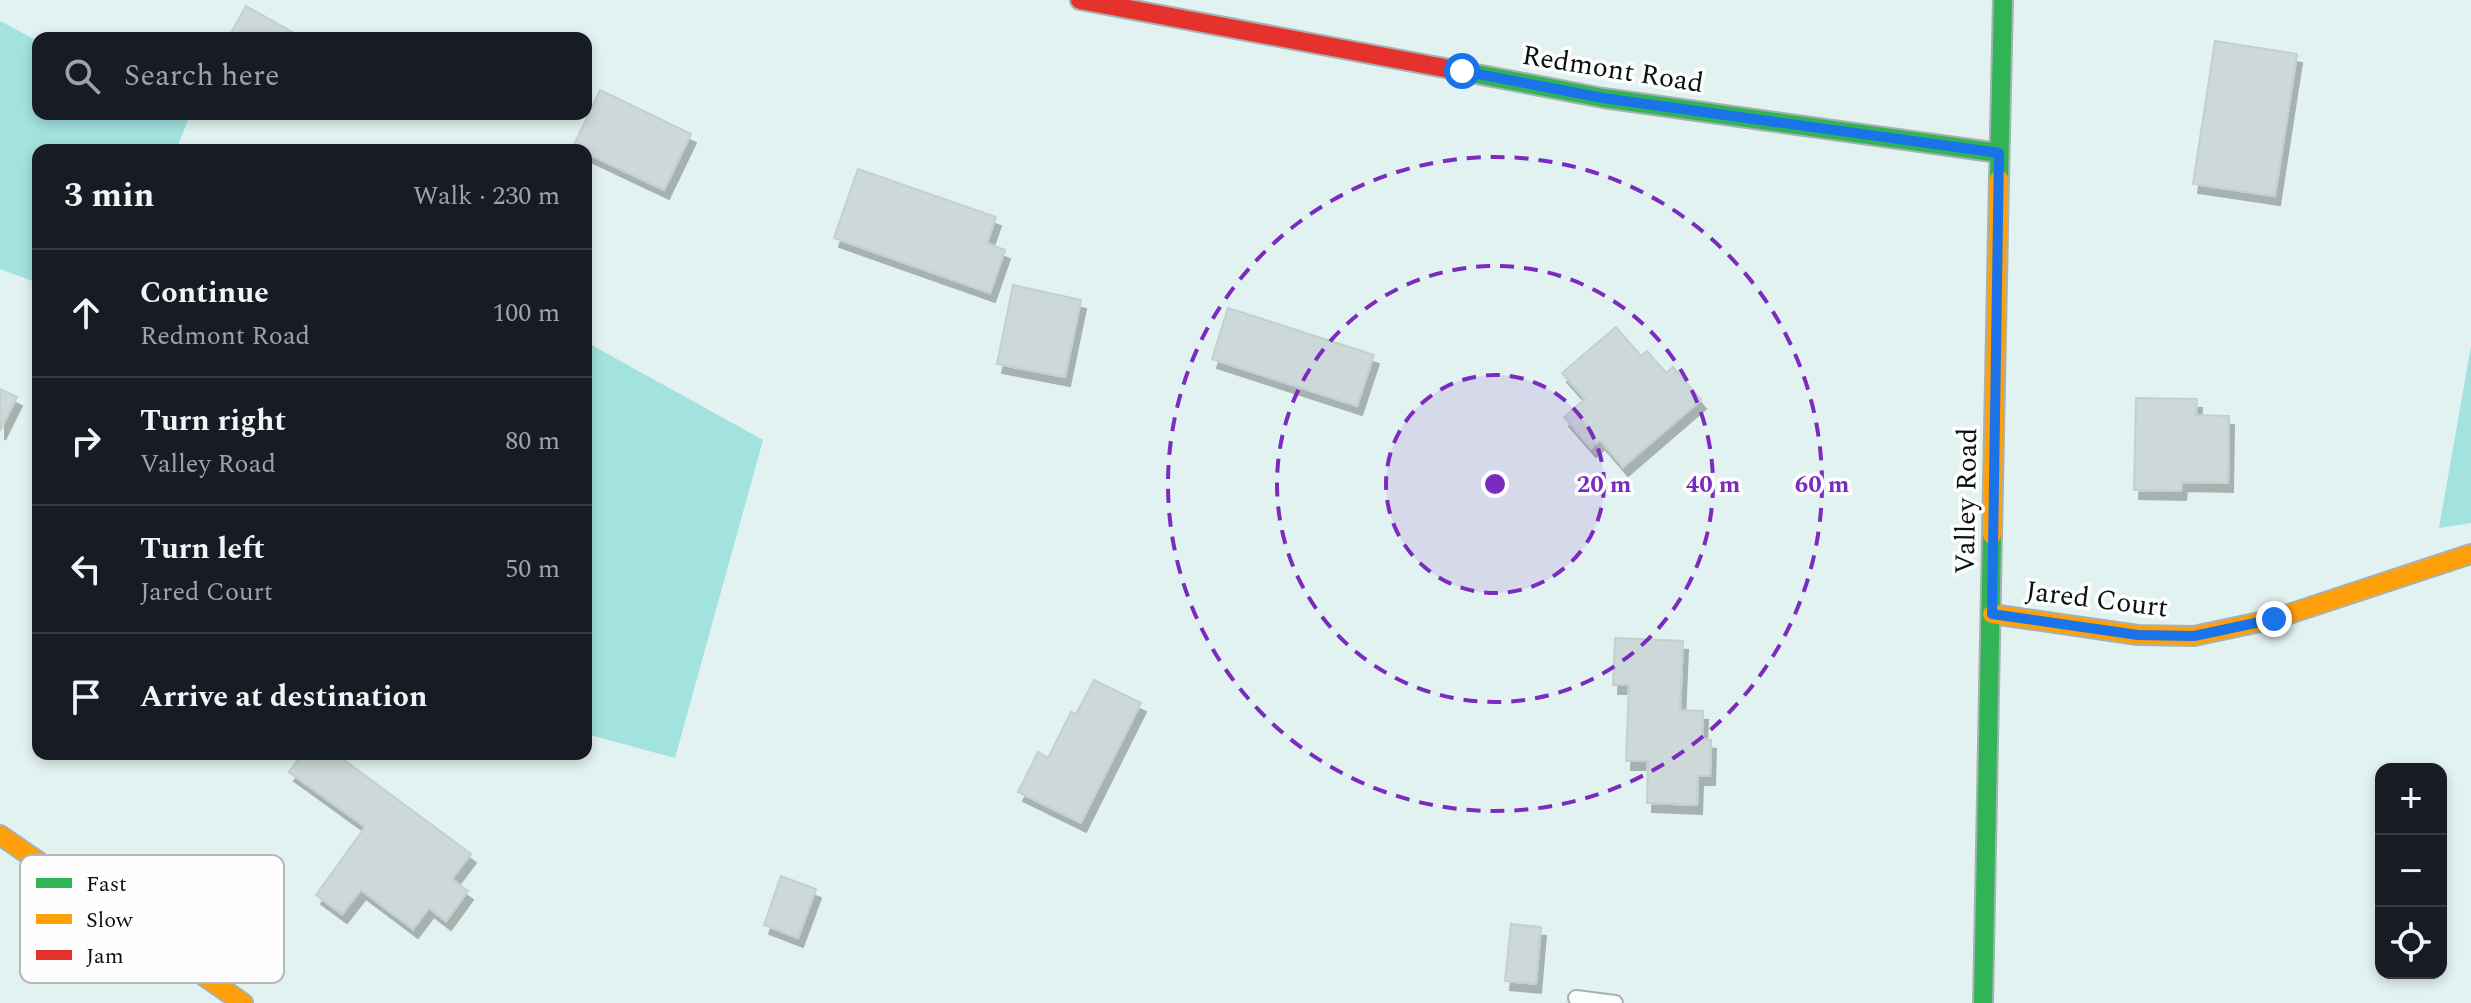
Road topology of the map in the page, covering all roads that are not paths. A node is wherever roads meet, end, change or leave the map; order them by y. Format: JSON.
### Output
{"nodes":[{"id":1,"x":1080,"y":0,"type":"edge"},
{"id":2,"x":2003,"y":0,"type":"edge"},
{"id":3,"x":1999,"y":153,"type":"junction"},
{"id":4,"x":2471,"y":554,"type":"edge"},
{"id":5,"x":1992,"y":614,"type":"junction"},
{"id":6,"x":0,"y":835,"type":"edge"},
{"id":7,"x":29,"y":855,"type":"edge"},
{"id":8,"x":214,"y":983,"type":"edge"},
{"id":9,"x":1576,"y":998,"type":"dead end"},
{"id":10,"x":243,"y":1003,"type":"edge"},
{"id":11,"x":1615,"y":1003,"type":"edge"},
{"id":12,"x":1983,"y":1003,"type":"edge"}],
"edges":[{"from":1,"to":3,"type":"street","name":"Redmont Road"},
{"from":2,"to":3,"type":"street","name":"Valley Road"},
{"from":3,"to":5,"type":"street","name":"Valley Road"},
{"from":4,"to":5,"type":"street","name":"Jared Court"},
{"from":5,"to":12,"type":"street","name":"Valley Road"},
{"from":6,"to":7,"type":"street"},
{"from":8,"to":10,"type":"street"},
{"from":9,"to":11,"type":"lane"}]}
